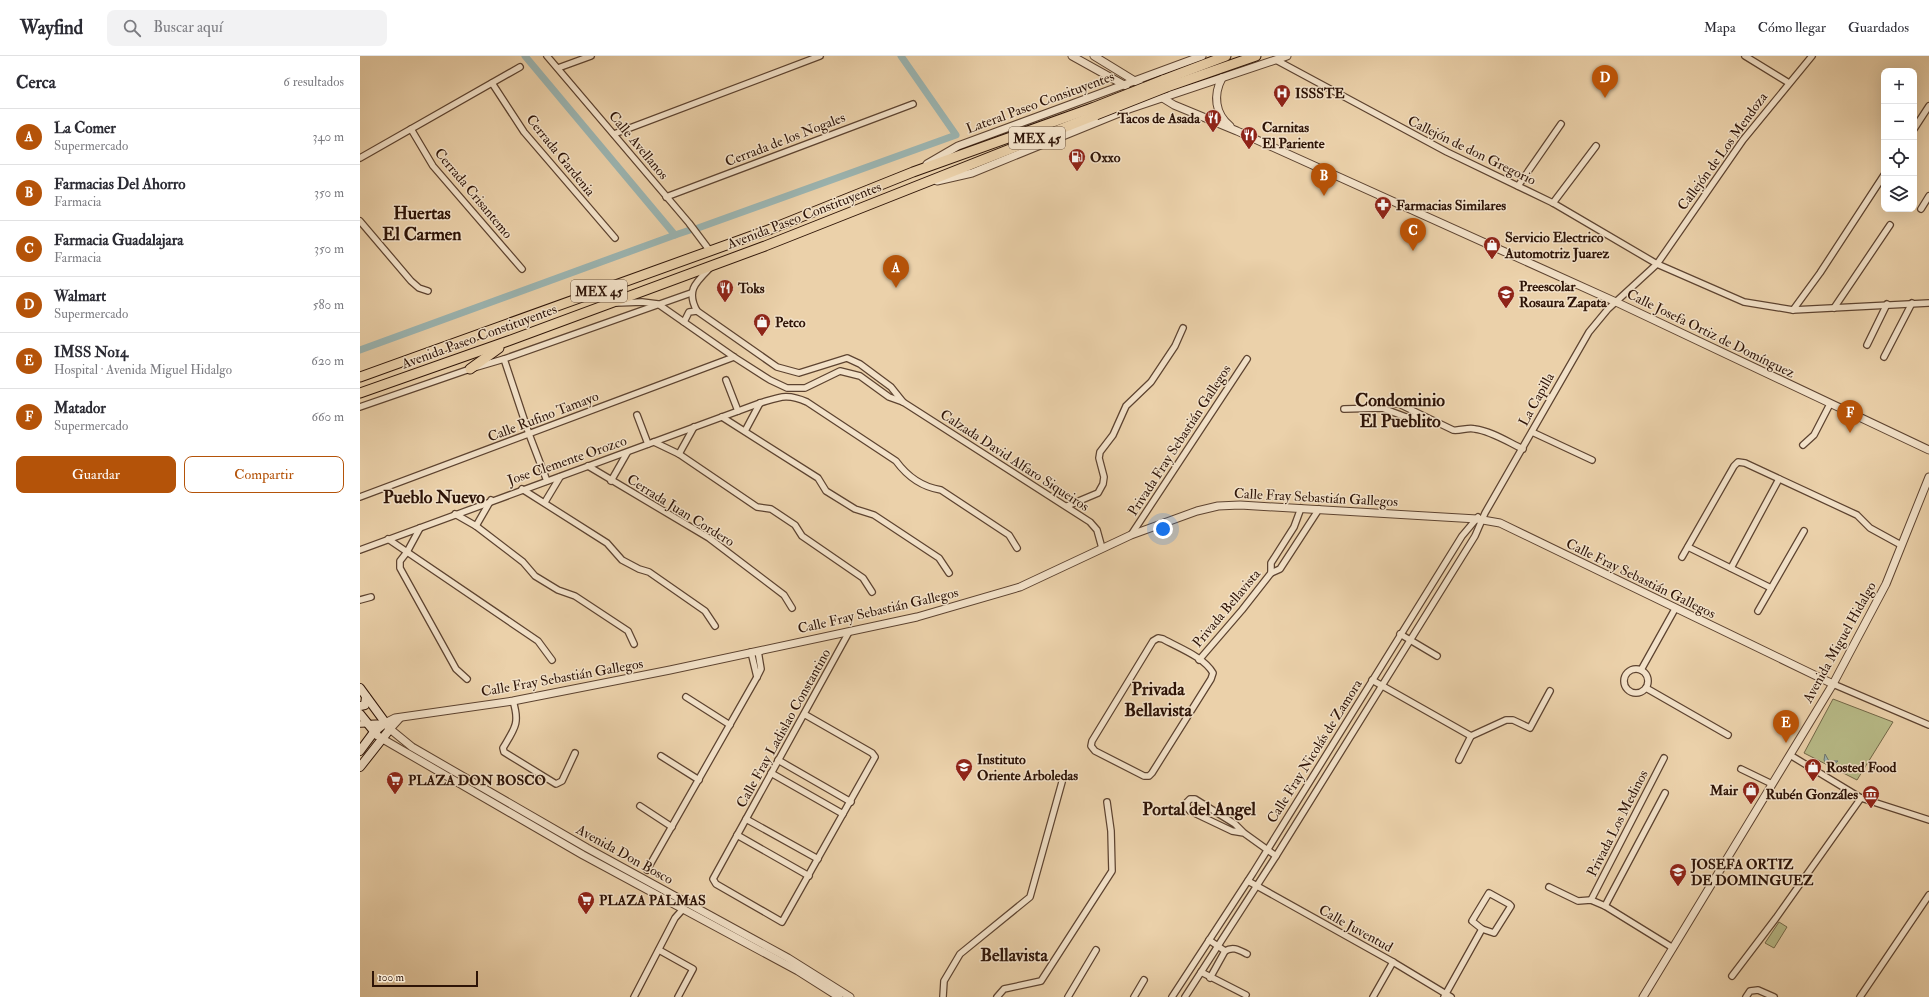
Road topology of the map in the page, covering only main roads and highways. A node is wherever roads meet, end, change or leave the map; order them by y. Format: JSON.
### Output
{"nodes":[{"id":1,"x":1226,"y":56,"type":"edge"},
{"id":2,"x":1256,"y":56,"type":"edge"},
{"id":3,"x":508,"y":341,"type":"junction"},
{"id":4,"x":470,"y":369,"type":"road end"},
{"id":5,"x":360,"y":377,"type":"edge"},
{"id":6,"x":360,"y":394,"type":"edge"},
{"id":7,"x":360,"y":688,"type":"edge"},
{"id":8,"x":366,"y":697,"type":"junction"},
{"id":9,"x":360,"y":706,"type":"edge"},
{"id":10,"x":360,"y":714,"type":"edge"},
{"id":11,"x":363,"y":723,"type":"edge"},
{"id":12,"x":388,"y":726,"type":"junction"},
{"id":13,"x":374,"y":732,"type":"junction"},
{"id":14,"x":381,"y":738,"type":"junction"},
{"id":15,"x":360,"y":751,"type":"edge"},
{"id":16,"x":360,"y":767,"type":"edge"}],
"edges":[{"from":1,"to":5,"type":"highway","name":"Avenida Paseo Constituyentes","number":"MEX 45","bridge":true},
{"from":2,"to":3,"type":"highway","name":"Avenida Paseo Constituyentes","number":"MEX 45","bridge":true},
{"from":3,"to":4,"type":"highway"},
{"from":3,"to":6,"type":"highway","name":"Avenida Paseo Constituyentes","number":"MEX 45"},
{"from":7,"to":8,"type":"main road"},
{"from":8,"to":9,"type":"main road"},
{"from":8,"to":12,"type":"main road"},
{"from":10,"to":11,"type":"main road"},
{"from":11,"to":13,"type":"main road"},
{"from":12,"to":13,"type":"main road"},
{"from":12,"to":14,"type":"main road"},
{"from":13,"to":14,"type":"main road"},
{"from":13,"to":15,"type":"main road"},
{"from":14,"to":16,"type":"main road"}]}
